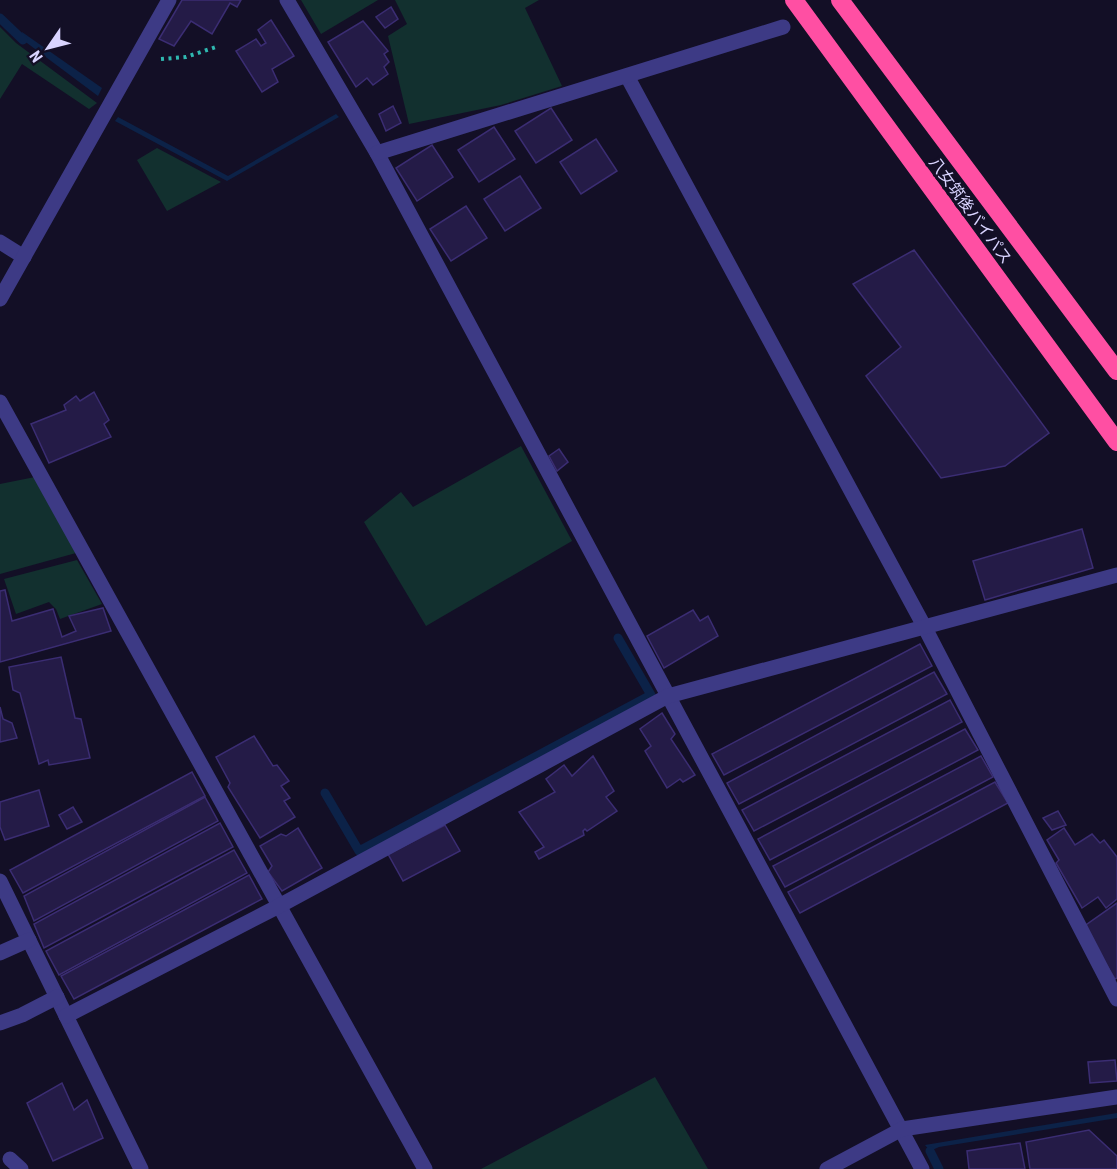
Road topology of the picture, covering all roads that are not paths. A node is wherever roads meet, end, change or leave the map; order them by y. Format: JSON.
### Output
{"nodes":[{"id":1,"x":170,"y":0,"type":"edge"},
{"id":2,"x":287,"y":0,"type":"edge"},
{"id":3,"x":794,"y":0,"type":"edge"},
{"id":4,"x":840,"y":0,"type":"edge"},
{"id":5,"x":783,"y":27,"type":"dead end"},
{"id":6,"x":627,"y":76,"type":"junction"},
{"id":7,"x":377,"y":153,"type":"junction"},
{"id":8,"x":0,"y":242,"type":"edge"},
{"id":9,"x":24,"y":257,"type":"junction"},
{"id":10,"x":0,"y":299,"type":"edge"},
{"id":11,"x":1117,"y":371,"type":"edge"},
{"id":12,"x":0,"y":402,"type":"edge"},
{"id":13,"x":1117,"y":442,"type":"edge"},
{"id":14,"x":1117,"y":575,"type":"edge"},
{"id":15,"x":924,"y":626,"type":"junction"},
{"id":16,"x":668,"y":696,"type":"junction"},
{"id":17,"x":0,"y":881,"type":"edge"},
{"id":18,"x":279,"y":906,"type":"junction"},
{"id":19,"x":29,"y":940,"type":"junction"},
{"id":20,"x":0,"y":953,"type":"edge"},
{"id":21,"x":57,"y":997,"type":"junction"},
{"id":22,"x":1117,"y":999,"type":"edge"},
{"id":23,"x":66,"y":1016,"type":"junction"},
{"id":24,"x":0,"y":1023,"type":"edge"},
{"id":25,"x":1117,"y":1097,"type":"edge"},
{"id":26,"x":902,"y":1129,"type":"junction"},
{"id":27,"x":141,"y":1169,"type":"edge"},
{"id":28,"x":425,"y":1169,"type":"edge"},
{"id":29,"x":827,"y":1169,"type":"edge"},
{"id":30,"x":922,"y":1169,"type":"edge"}],
"edges":[{"from":1,"to":9,"type":"street"},
{"from":2,"to":7,"type":"street"},
{"from":3,"to":13,"type":"highway","name":"八女筑後バイパス"},
{"from":4,"to":11,"type":"highway","name":"八女筑後バイパス"},
{"from":5,"to":6,"type":"street"},
{"from":6,"to":7,"type":"street"},
{"from":6,"to":15,"type":"street"},
{"from":7,"to":16,"type":"street"},
{"from":8,"to":9,"type":"street"},
{"from":9,"to":10,"type":"street"},
{"from":12,"to":18,"type":"street"},
{"from":14,"to":15,"type":"street"},
{"from":15,"to":16,"type":"street"},
{"from":15,"to":22,"type":"street"},
{"from":16,"to":18,"type":"street"},
{"from":16,"to":26,"type":"street"},
{"from":17,"to":19,"type":"street"},
{"from":18,"to":23,"type":"street"},
{"from":18,"to":28,"type":"street"},
{"from":19,"to":20,"type":"street"},
{"from":19,"to":21,"type":"street"},
{"from":21,"to":23,"type":"street"},
{"from":21,"to":24,"type":"street"},
{"from":23,"to":27,"type":"street"},
{"from":25,"to":26,"type":"street"},
{"from":26,"to":29,"type":"street"},
{"from":26,"to":30,"type":"street"}]}
